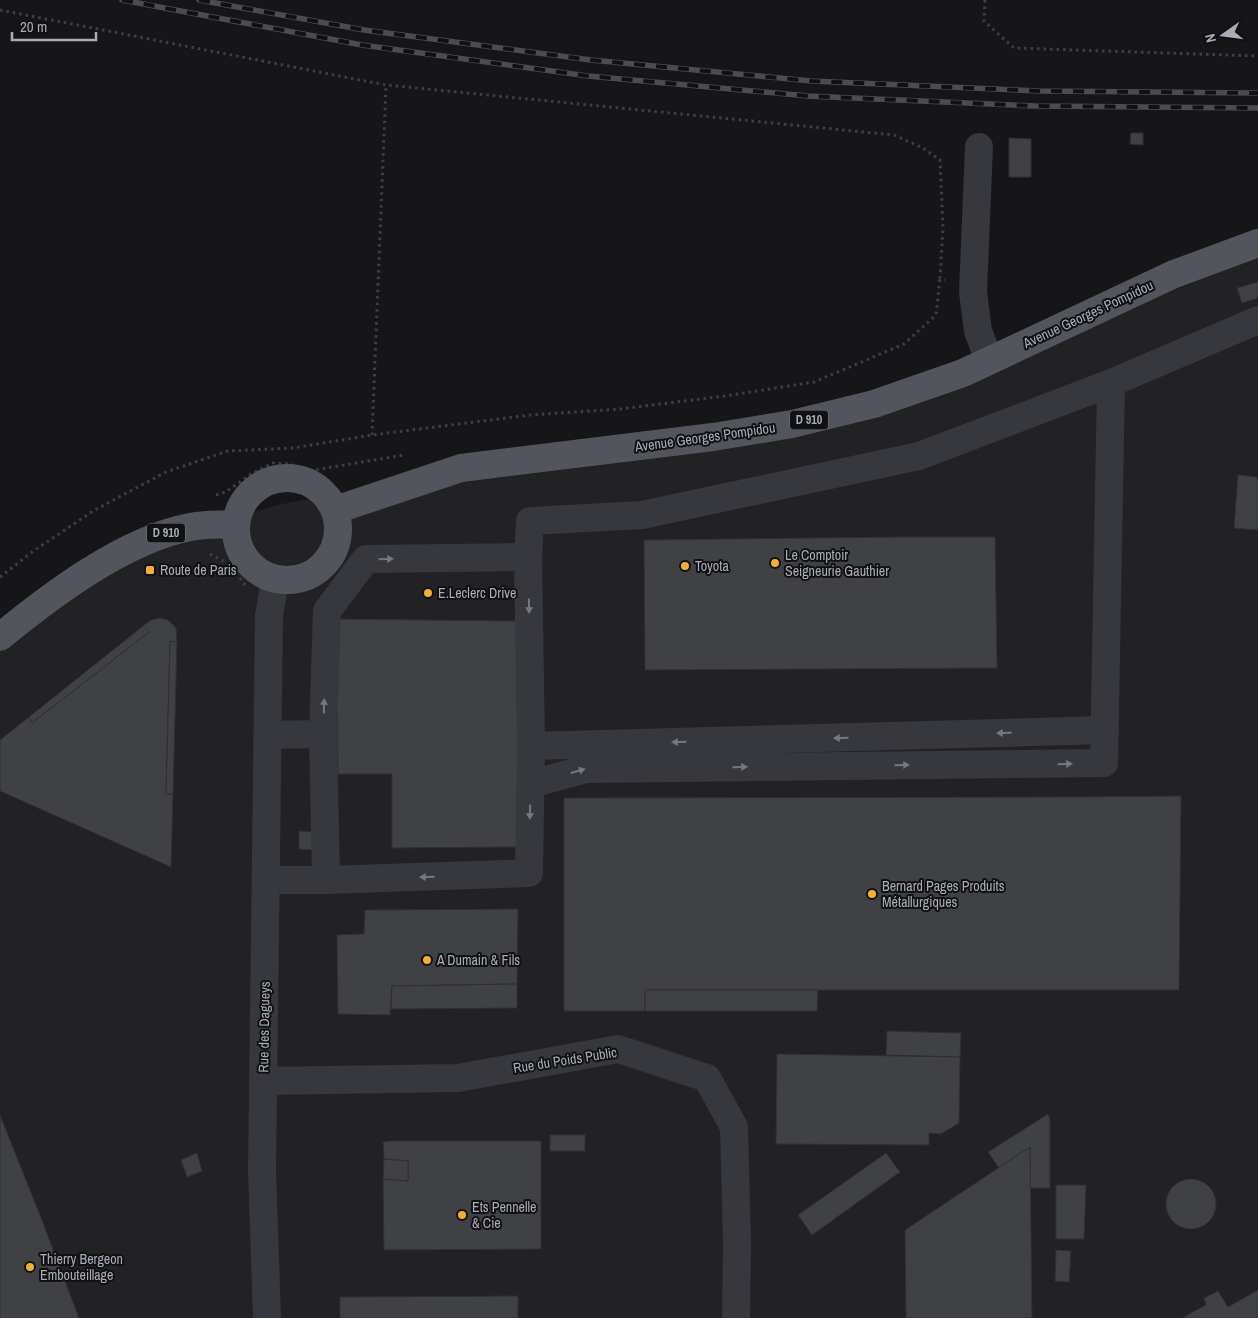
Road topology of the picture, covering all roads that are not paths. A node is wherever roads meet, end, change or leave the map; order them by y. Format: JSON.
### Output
{"nodes":[{"id":1,"x":978,"y":147,"type":"dead end"},
{"id":2,"x":1258,"y":243,"type":"edge"},
{"id":3,"x":1258,"y":320,"type":"edge"},
{"id":4,"x":989,"y":360,"type":"junction"},
{"id":5,"x":1111,"y":382,"type":"junction"},
{"id":6,"x":335,"y":510,"type":"junction"},
{"id":7,"x":235,"y":524,"type":"junction"},
{"id":8,"x":528,"y":557,"type":"junction"},
{"id":9,"x":275,"y":580,"type":"junction"},
{"id":10,"x":0,"y":637,"type":"edge"},
{"id":11,"x":1105,"y":730,"type":"junction"},
{"id":12,"x":323,"y":734,"type":"junction"},
{"id":13,"x":268,"y":735,"type":"junction"},
{"id":14,"x":531,"y":746,"type":"junction"},
{"id":15,"x":531,"y":784,"type":"junction"},
{"id":16,"x":266,"y":880,"type":"junction"},
{"id":17,"x":326,"y":880,"type":"junction"},
{"id":18,"x":263,"y":1081,"type":"junction"},
{"id":19,"x":267,"y":1318,"type":"edge"},
{"id":20,"x":736,"y":1318,"type":"edge"}],
"edges":[{"from":1,"to":4,"type":"street"},
{"from":2,"to":4,"type":"main road","name":"Avenue Georges Pompidou","number":"D 910"},
{"from":3,"to":5,"type":"street"},
{"from":4,"to":6,"type":"main road","name":"Avenue Georges Pompidou","number":"D 910"},
{"from":5,"to":8,"type":"street"},
{"from":5,"to":11,"type":"street"},
{"from":6,"to":7,"type":"main road"},
{"from":6,"to":9,"type":"main road"},
{"from":7,"to":9,"type":"main road"},
{"from":7,"to":10,"type":"main road","number":"D 910"},
{"from":12,"to":8,"type":"street","one_way":true},
{"from":8,"to":14,"type":"street","one_way":true},
{"from":9,"to":13,"type":"street","name":"Rue des Dagueys"},
{"from":11,"to":14,"type":"street","one_way":true},
{"from":15,"to":11,"type":"street","one_way":true},
{"from":12,"to":13,"type":"street"},
{"from":12,"to":17,"type":"street"},
{"from":13,"to":16,"type":"street","name":"Rue des Dagueys"},
{"from":14,"to":15,"type":"street"},
{"from":15,"to":17,"type":"street","one_way":true},
{"from":16,"to":17,"type":"street"},
{"from":16,"to":18,"type":"street","name":"Rue des Dagueys"},
{"from":18,"to":19,"type":"street","name":"Rue des Dagueys"},
{"from":18,"to":20,"type":"street","name":"Rue du Poids Public"}]}
